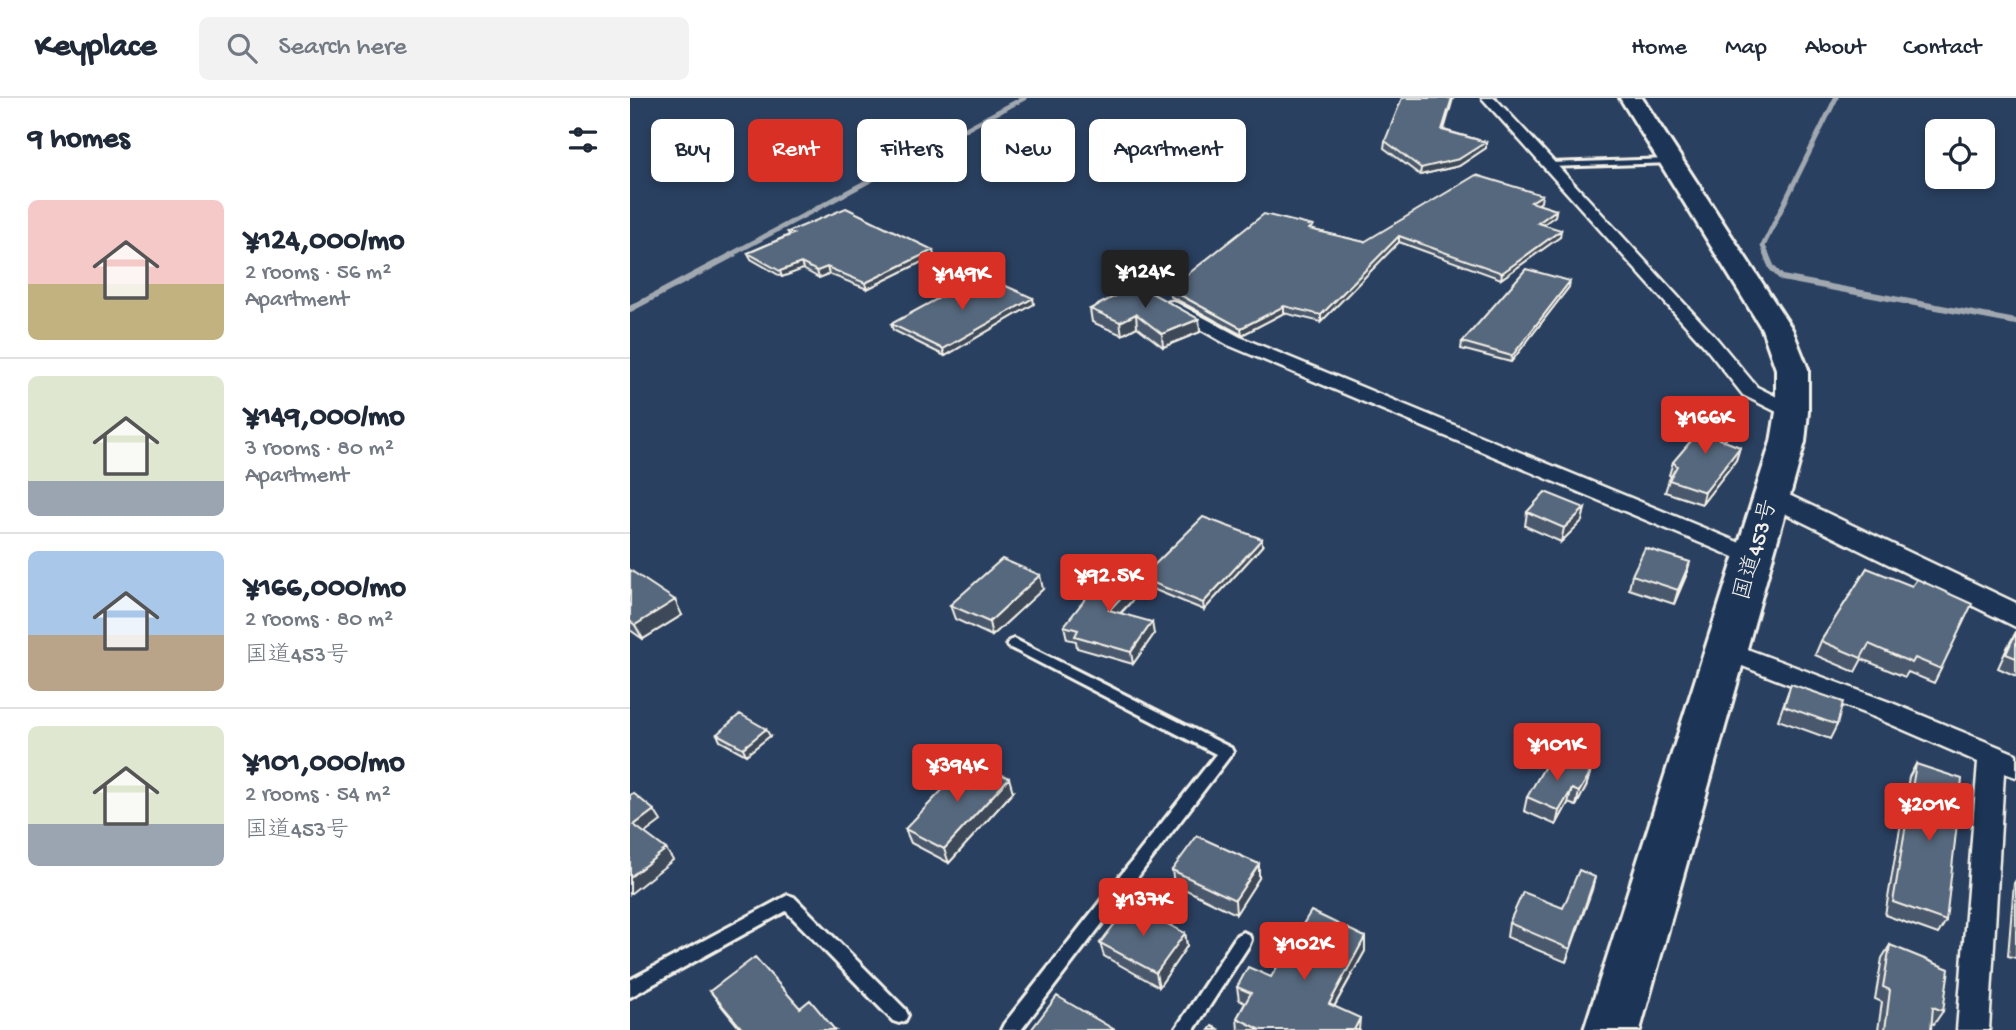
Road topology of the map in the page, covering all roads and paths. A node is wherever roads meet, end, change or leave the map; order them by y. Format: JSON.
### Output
{"nodes":[{"id":1,"x":1488,"y":98,"type":"edge"},
{"id":2,"x":1630,"y":98,"type":"edge"},
{"id":3,"x":1670,"y":161,"type":"junction"},
{"id":4,"x":1549,"y":165,"type":"junction"},
{"id":5,"x":1158,"y":298,"type":"edge"},
{"id":6,"x":1792,"y":412,"type":"junction"},
{"id":7,"x":1772,"y":496,"type":"junction"},
{"id":8,"x":1754,"y":557,"type":"junction"},
{"id":9,"x":2016,"y":616,"type":"edge"},
{"id":10,"x":1014,"y":644,"type":"dead end"},
{"id":11,"x":1727,"y":651,"type":"junction"},
{"id":12,"x":2004,"y":761,"type":"edge"},
{"id":13,"x":1243,"y":940,"type":"dead end"},
{"id":14,"x":630,"y":989,"type":"edge"},
{"id":15,"x":899,"y":1015,"type":"dead end"},
{"id":16,"x":1010,"y":1030,"type":"edge"},
{"id":17,"x":1184,"y":1030,"type":"edge"},
{"id":18,"x":1612,"y":1030,"type":"edge"},
{"id":19,"x":1973,"y":1030,"type":"edge"}],
"edges":[{"from":1,"to":4,"type":"street"},
{"from":2,"to":3,"type":"highway","name":"国道453号"},
{"from":3,"to":4,"type":"lane"},
{"from":3,"to":6,"type":"highway","name":"国道453号"},
{"from":4,"to":6,"type":"street"},
{"from":5,"to":8,"type":"street"},
{"from":6,"to":7,"type":"highway","name":"国道453号"},
{"from":7,"to":8,"type":"highway","name":"国道453号"},
{"from":7,"to":9,"type":"street"},
{"from":8,"to":11,"type":"highway","name":"国道453号"},
{"from":10,"to":16,"type":"lane"},
{"from":11,"to":12,"type":"street"},
{"from":11,"to":18,"type":"highway","name":"国道453号"},
{"from":12,"to":19,"type":"street"},
{"from":13,"to":17,"type":"lane"},
{"from":14,"to":15,"type":"lane"}]}
